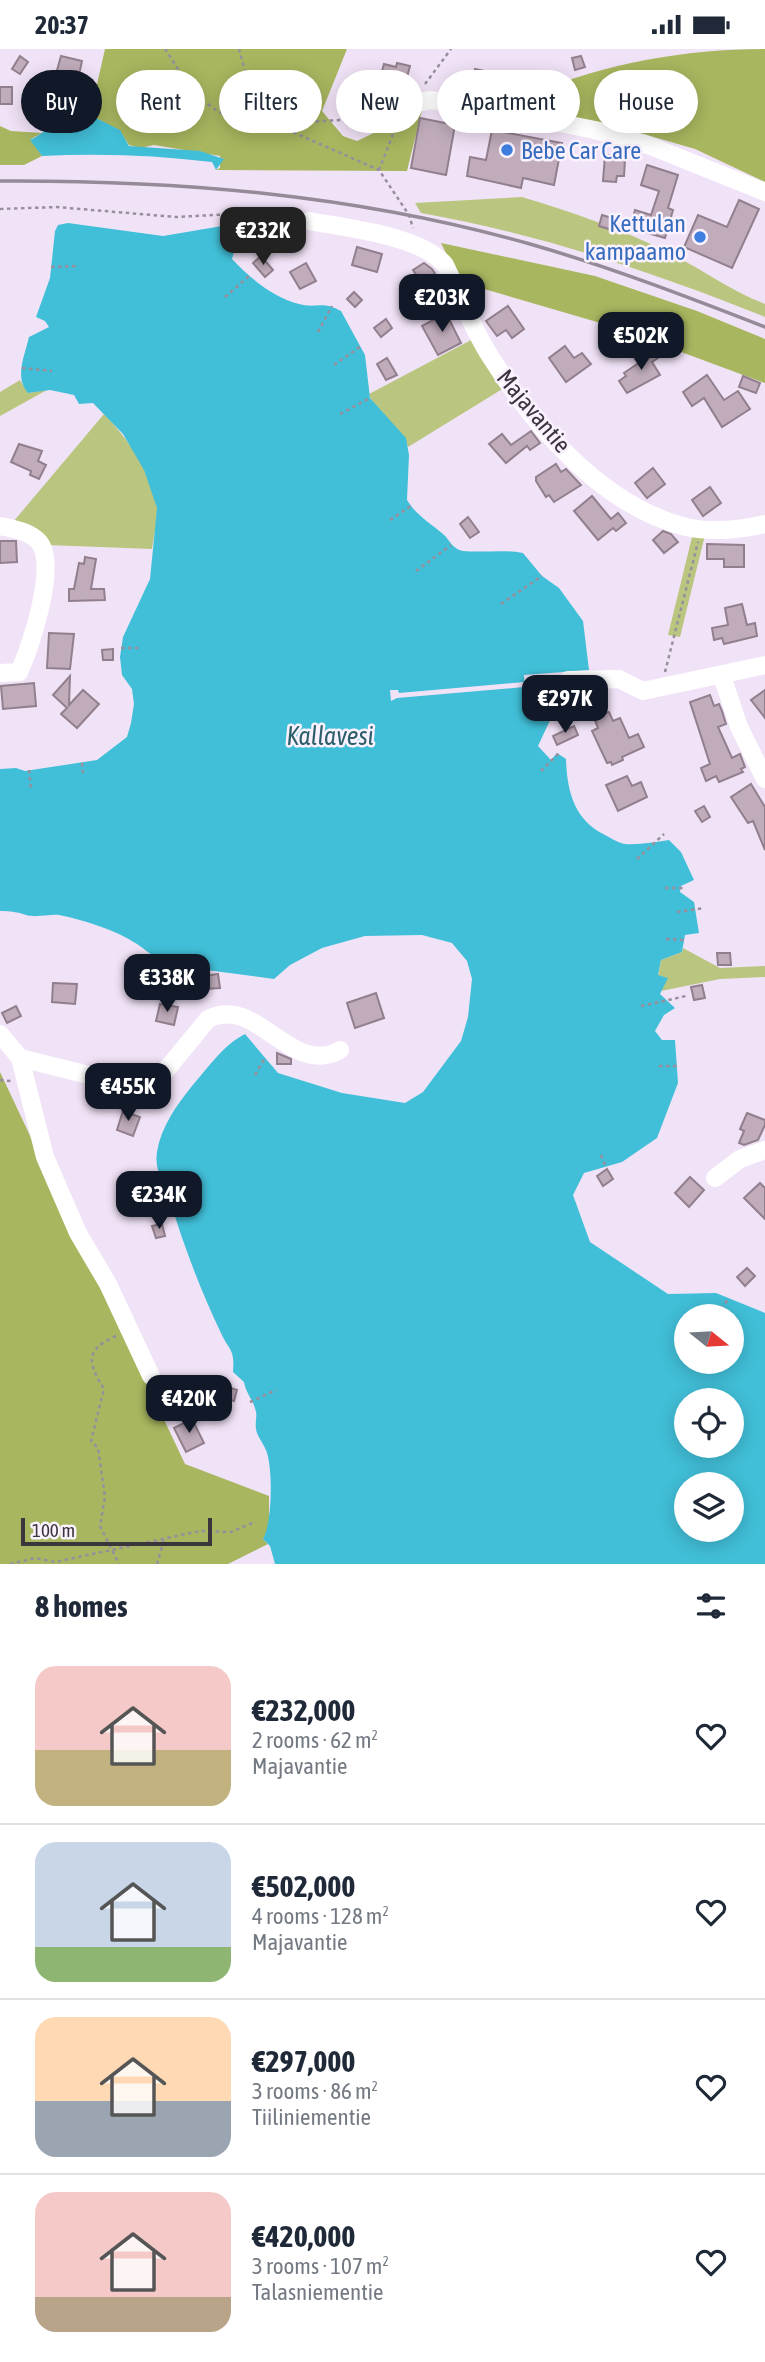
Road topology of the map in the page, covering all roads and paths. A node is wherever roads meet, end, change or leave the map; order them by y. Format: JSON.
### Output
{"nodes":[{"id":1,"x":165,"y":49,"type":"edge"},
{"id":2,"x":239,"y":49,"type":"edge"},
{"id":3,"x":245,"y":70,"type":"edge"},
{"id":4,"x":423,"y":102,"type":"edge"},
{"id":5,"x":219,"y":111,"type":"edge"},
{"id":6,"x":295,"y":133,"type":"edge"},
{"id":7,"x":765,"y":191,"type":"edge"},
{"id":8,"x":0,"y":209,"type":"edge"},
{"id":9,"x":310,"y":221,"type":"joint"},
{"id":10,"x":419,"y":246,"type":"junction"},
{"id":11,"x":76,"y":266,"type":"dead end"},
{"id":12,"x":51,"y":267,"type":"dead end"},
{"id":13,"x":248,"y":277,"type":"dead end"},
{"id":14,"x":225,"y":297,"type":"dead end"},
{"id":15,"x":332,"y":306,"type":"dead end"},
{"id":16,"x":318,"y":332,"type":"dead end"},
{"id":17,"x":361,"y":346,"type":"dead end"},
{"id":18,"x":334,"y":365,"type":"dead end"},
{"id":19,"x":22,"y":368,"type":"dead end"},
{"id":20,"x":52,"y":370,"type":"dead end"},
{"id":21,"x":370,"y":398,"type":"dead end"},
{"id":22,"x":340,"y":414,"type":"dead end"},
{"id":23,"x":411,"y":506,"type":"dead end"},
{"id":24,"x":390,"y":520,"type":"dead end"},
{"id":25,"x":765,"y":524,"type":"edge"},
{"id":26,"x":0,"y":526,"type":"edge"},
{"id":27,"x":701,"y":529,"type":"junction"},
{"id":28,"x":451,"y":545,"type":"dead end"},
{"id":29,"x":416,"y":571,"type":"dead end"},
{"id":30,"x":542,"y":576,"type":"dead end"},
{"id":31,"x":501,"y":604,"type":"dead end"},
{"id":32,"x":121,"y":648,"type":"dead end"},
{"id":33,"x":141,"y":648,"type":"dead end"},
{"id":34,"x":765,"y":665,"type":"edge"},
{"id":35,"x":0,"y":673,"type":"edge"},
{"id":36,"x":722,"y":676,"type":"junction"},
{"id":37,"x":568,"y":680,"type":"dead end"},
{"id":38,"x":652,"y":689,"type":"junction"},
{"id":39,"x":560,"y":752,"type":"dead end"},
{"id":40,"x":82,"y":763,"type":"dead end"},
{"id":41,"x":29,"y":770,"type":"dead end"},
{"id":42,"x":541,"y":771,"type":"dead end"},
{"id":43,"x":83,"y":773,"type":"dead end"},
{"id":44,"x":765,"y":779,"type":"edge"},
{"id":45,"x":31,"y":790,"type":"dead end"},
{"id":46,"x":664,"y":834,"type":"dead end"},
{"id":47,"x":637,"y":859,"type":"dead end"},
{"id":48,"x":665,"y":888,"type":"dead end"},
{"id":49,"x":684,"y":888,"type":"dead end"},
{"id":50,"x":704,"y":908,"type":"dead end"},
{"id":51,"x":677,"y":912,"type":"dead end"},
{"id":52,"x":666,"y":939,"type":"dead end"},
{"id":53,"x":684,"y":940,"type":"dead end"},
{"id":54,"x":199,"y":955,"type":"dead end"},
{"id":55,"x":199,"y":969,"type":"dead end"},
{"id":56,"x":686,"y":996,"type":"dead end"},
{"id":57,"x":640,"y":1006,"type":"dead end"},
{"id":58,"x":0,"y":1034,"type":"edge"},
{"id":59,"x":340,"y":1050,"type":"dead end"},
{"id":60,"x":265,"y":1058,"type":"dead end"},
{"id":61,"x":20,"y":1059,"type":"junction"},
{"id":62,"x":659,"y":1066,"type":"dead end"},
{"id":63,"x":677,"y":1066,"type":"dead end"},
{"id":64,"x":255,"y":1075,"type":"dead end"},
{"id":65,"x":765,"y":1150,"type":"edge"},
{"id":66,"x":601,"y":1155,"type":"dead end"},
{"id":67,"x":606,"y":1167,"type":"dead end"},
{"id":68,"x":715,"y":1178,"type":"dead end"},
{"id":69,"x":729,"y":1298,"type":"dead end"},
{"id":70,"x":725,"y":1304,"type":"edge"},
{"id":71,"x":127,"y":1323,"type":"junction"},
{"id":72,"x":151,"y":1376,"type":"dead end"},
{"id":73,"x":276,"y":1390,"type":"dead end"},
{"id":74,"x":250,"y":1402,"type":"dead end"},
{"id":75,"x":252,"y":1523,"type":"dead end"},
{"id":76,"x":164,"y":1539,"type":"junction"},
{"id":77,"x":112,"y":1550,"type":"junction"},
{"id":78,"x":10,"y":1564,"type":"edge"},
{"id":79,"x":119,"y":1564,"type":"edge"},
{"id":80,"x":157,"y":1564,"type":"edge"}],
"edges":[{"from":1,"to":5,"type":"path"},
{"from":2,"to":3,"type":"path"},
{"from":4,"to":7,"type":"street"},
{"from":6,"to":10,"type":"path"},
{"from":8,"to":9,"type":"path"},
{"from":9,"to":10,"type":"street","name":"Majavantie"},
{"from":10,"to":27,"type":"street","name":"Majavantie"},
{"from":11,"to":12,"type":"path"},
{"from":13,"to":14,"type":"path"},
{"from":15,"to":16,"type":"path"},
{"from":17,"to":18,"type":"path"},
{"from":19,"to":20,"type":"path"},
{"from":21,"to":22,"type":"path"},
{"from":23,"to":24,"type":"path"},
{"from":25,"to":27,"type":"street","name":"Majavantie"},
{"from":26,"to":35,"type":"street"},
{"from":27,"to":38,"type":"path"},
{"from":28,"to":29,"type":"path"},
{"from":30,"to":31,"type":"path"},
{"from":32,"to":33,"type":"path"},
{"from":34,"to":36,"type":"street"},
{"from":36,"to":38,"type":"street"},
{"from":36,"to":44,"type":"street"},
{"from":37,"to":38,"type":"street"},
{"from":39,"to":42,"type":"path"},
{"from":40,"to":43,"type":"path"},
{"from":41,"to":45,"type":"path"},
{"from":46,"to":47,"type":"path"},
{"from":48,"to":49,"type":"path"},
{"from":50,"to":51,"type":"path"},
{"from":52,"to":53,"type":"path"},
{"from":54,"to":55,"type":"path"},
{"from":56,"to":57,"type":"path"},
{"from":58,"to":61,"type":"street"},
{"from":59,"to":61,"type":"street"},
{"from":60,"to":64,"type":"path"},
{"from":61,"to":71,"type":"street"},
{"from":62,"to":63,"type":"path"},
{"from":65,"to":68,"type":"street"},
{"from":66,"to":67,"type":"path"},
{"from":69,"to":70,"type":"path"},
{"from":71,"to":72,"type":"street"},
{"from":71,"to":77,"type":"path"},
{"from":73,"to":74,"type":"path"},
{"from":75,"to":76,"type":"path"},
{"from":76,"to":77,"type":"path"},
{"from":76,"to":80,"type":"path"},
{"from":77,"to":78,"type":"path"},
{"from":77,"to":79,"type":"path"}]}
